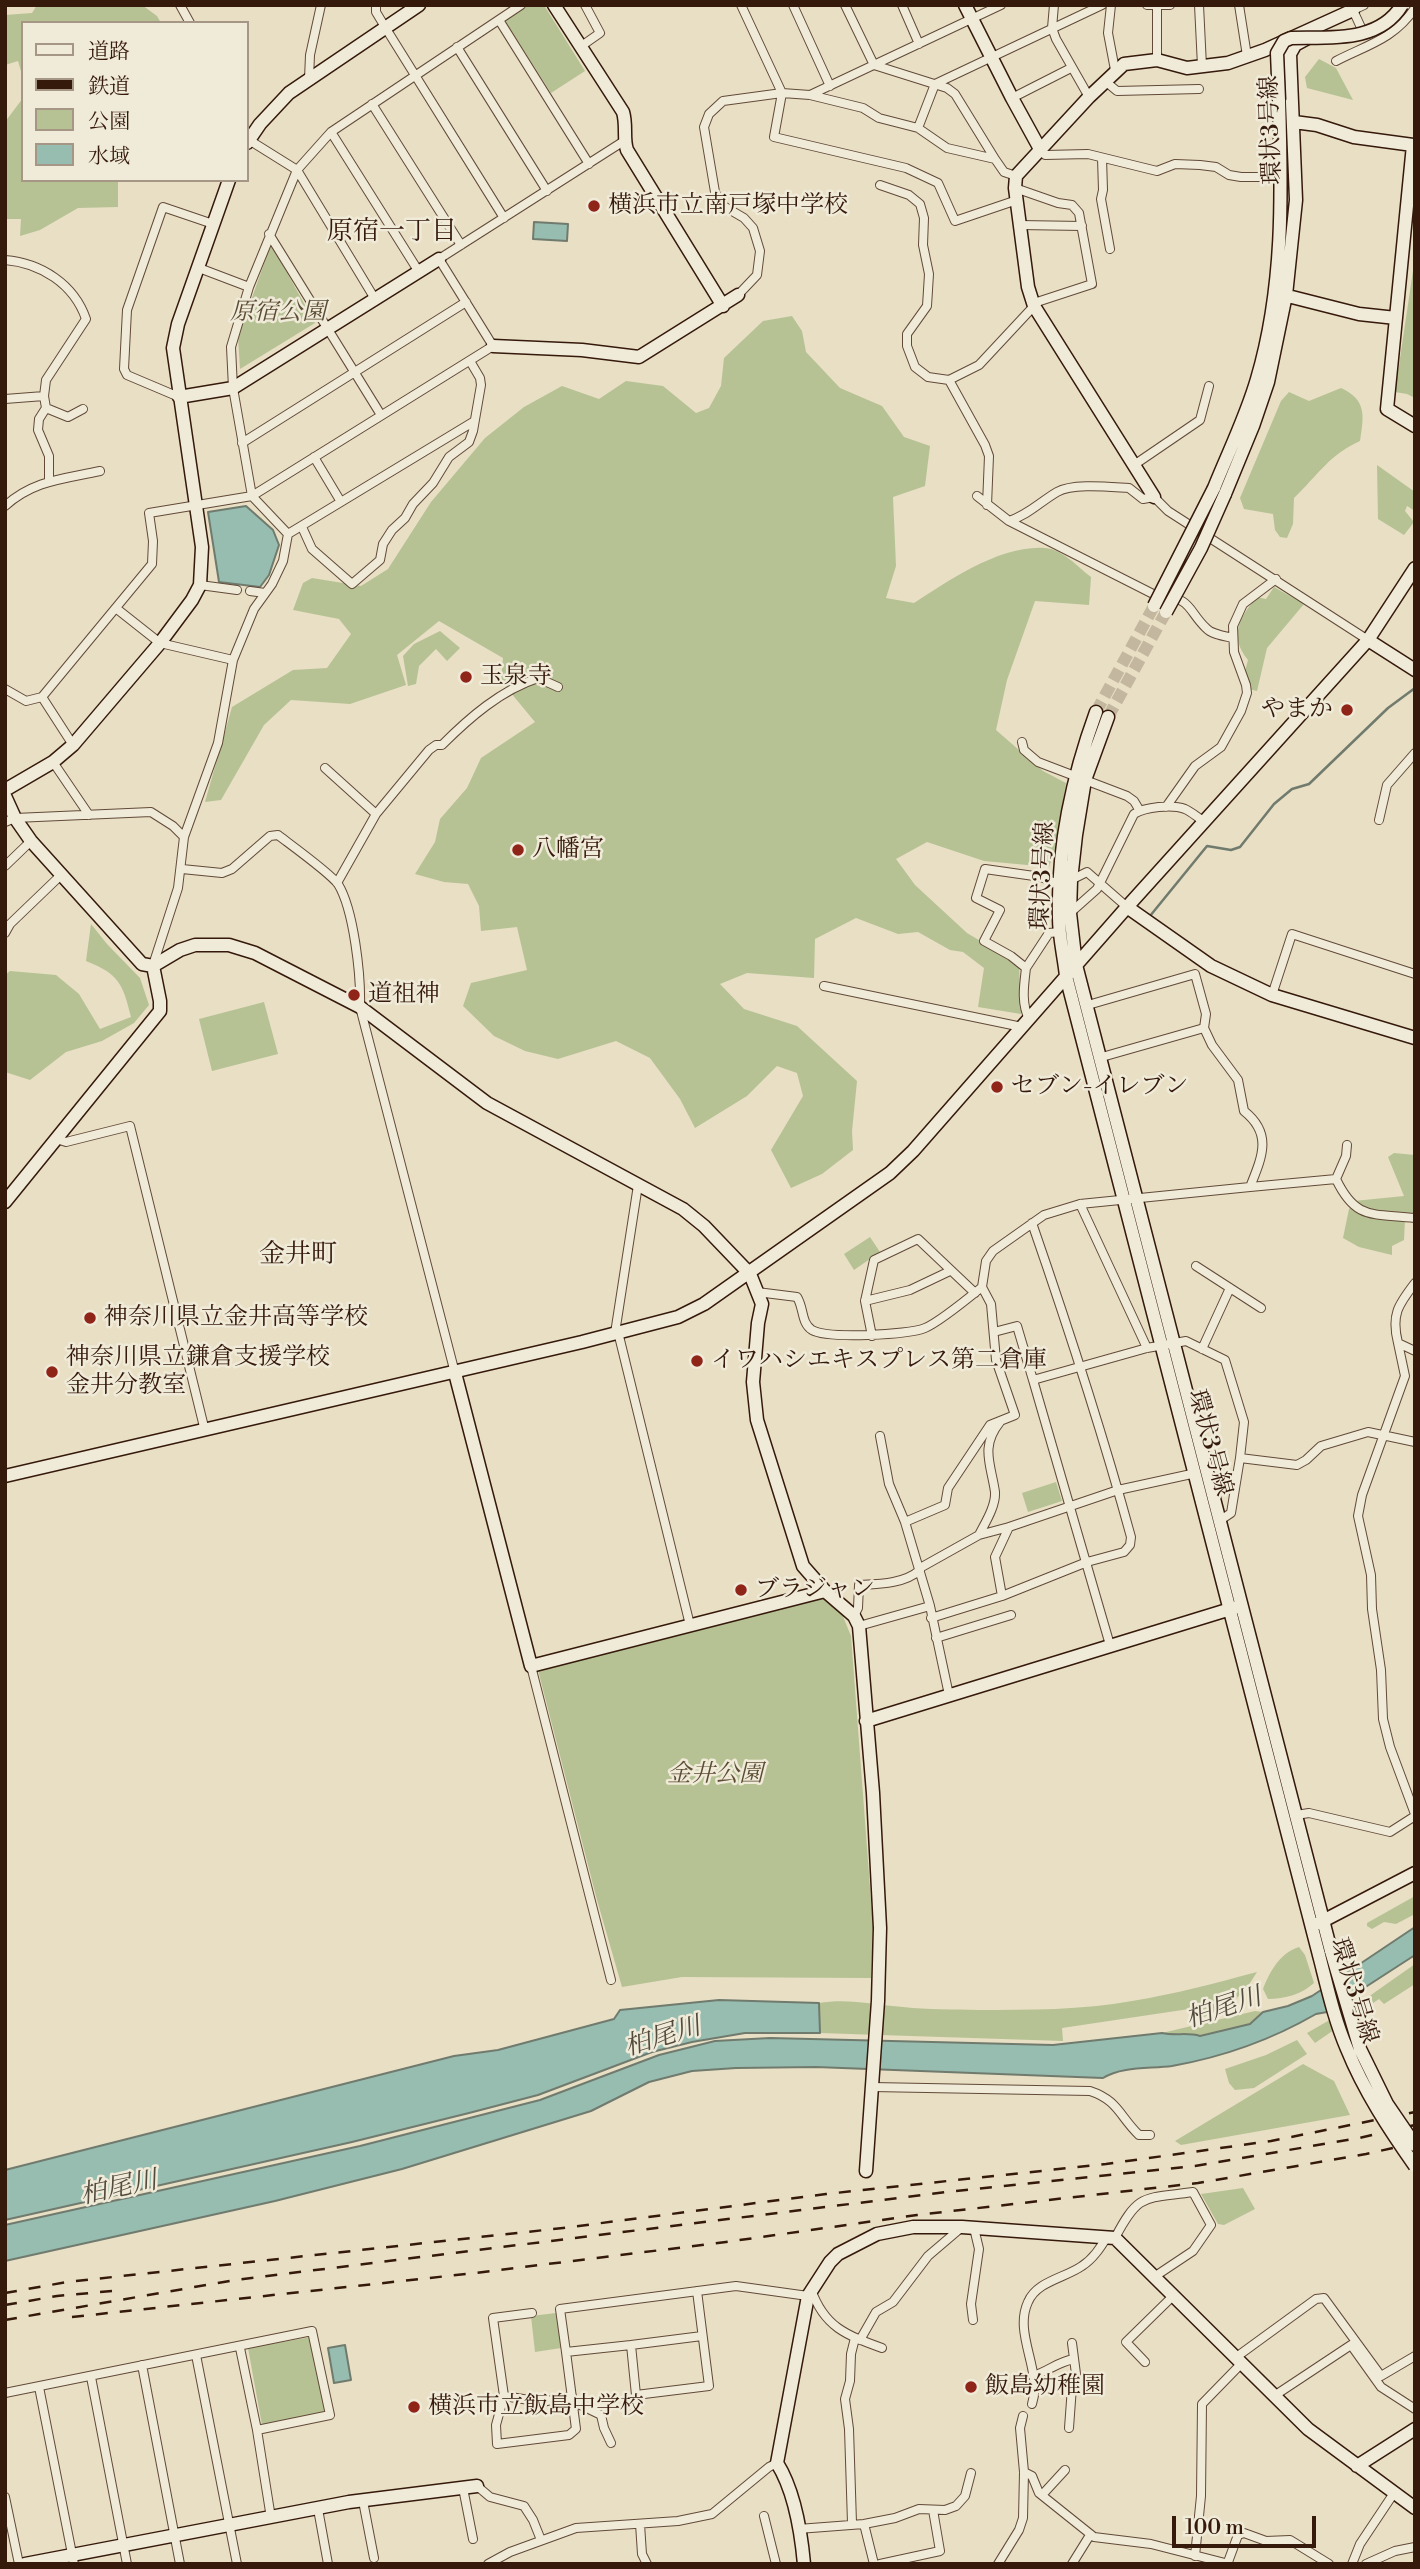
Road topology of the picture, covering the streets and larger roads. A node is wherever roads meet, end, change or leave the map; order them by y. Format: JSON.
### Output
{"nodes":[{"id":1,"x":180,"y":5,"type":"edge"},
{"id":2,"x":321,"y":5,"type":"edge"},
{"id":3,"x":376,"y":5,"type":"edge"},
{"id":4,"x":419,"y":5,"type":"edge"},
{"id":5,"x":521,"y":5,"type":"edge"},
{"id":6,"x":554,"y":5,"type":"edge"},
{"id":7,"x":585,"y":5,"type":"edge"},
{"id":8,"x":741,"y":5,"type":"edge"},
{"id":9,"x":793,"y":5,"type":"edge"},
{"id":10,"x":845,"y":5,"type":"edge"},
{"id":11,"x":902,"y":5,"type":"edge"},
{"id":12,"x":965,"y":5,"type":"edge"},
{"id":13,"x":1001,"y":5,"type":"edge"},
{"id":14,"x":1054,"y":5,"type":"edge"},
{"id":15,"x":1102,"y":5,"type":"edge"},
{"id":16,"x":1111,"y":5,"type":"edge"},
{"id":17,"x":1147,"y":5,"type":"edge"},
{"id":18,"x":1170,"y":5,"type":"edge"},
{"id":19,"x":1199,"y":5,"type":"edge"},
{"id":20,"x":1239,"y":5,"type":"edge"},
{"id":21,"x":1402,"y":5,"type":"edge"},
{"id":22,"x":1157,"y":7,"type":"edge"},
{"id":23,"x":1356,"y":7,"type":"edge"},
{"id":24,"x":1415,"y":8,"type":"edge"},
{"id":25,"x":972,"y":18,"type":"junction"},
{"id":26,"x":499,"y":20,"type":"junction"},
{"id":27,"x":189,"y":21,"type":"edge"},
{"id":28,"x":385,"y":27,"type":"junction"},
{"id":29,"x":1052,"y":28,"type":"junction"},
{"id":30,"x":1309,"y":38,"type":"junction"},
{"id":31,"x":919,"y":44,"type":"junction"},
{"id":32,"x":1369,"y":45,"type":"junction"},
{"id":33,"x":457,"y":47,"type":"junction"},
{"id":34,"x":580,"y":47,"type":"junction"},
{"id":35,"x":991,"y":57,"type":"junction"},
{"id":36,"x":1247,"y":57,"type":"junction"},
{"id":37,"x":1157,"y":60,"type":"junction"},
{"id":38,"x":1336,"y":61,"type":"dead end"},
{"id":39,"x":874,"y":65,"type":"junction"},
{"id":40,"x":1202,"y":66,"type":"junction"},
{"id":41,"x":1071,"y":68,"type":"junction"},
{"id":42,"x":1115,"y":70,"type":"junction"},
{"id":43,"x":415,"y":76,"type":"junction"},
{"id":44,"x":309,"y":79,"type":"junction"},
{"id":45,"x":1105,"y":81,"type":"junction"},
{"id":46,"x":935,"y":84,"type":"junction"},
{"id":47,"x":830,"y":86,"type":"junction"},
{"id":48,"x":1199,"y":89,"type":"dead end"},
{"id":49,"x":782,"y":93,"type":"junction"},
{"id":50,"x":810,"y":95,"type":"junction"},
{"id":51,"x":1089,"y":97,"type":"junction"},
{"id":52,"x":1012,"y":98,"type":"junction"},
{"id":53,"x":372,"y":104,"type":"junction"},
{"id":54,"x":1294,"y":122,"type":"junction"},
{"id":55,"x":919,"y":128,"type":"junction"},
{"id":56,"x":331,"y":132,"type":"junction"},
{"id":57,"x":248,"y":141,"type":"edge"},
{"id":58,"x":624,"y":141,"type":"junction"},
{"id":59,"x":1414,"y":145,"type":"edge"},
{"id":60,"x":1040,"y":149,"type":"junction"},
{"id":61,"x":1102,"y":158,"type":"junction"},
{"id":62,"x":995,"y":159,"type":"junction"},
{"id":63,"x":589,"y":164,"type":"junction"},
{"id":64,"x":297,"y":170,"type":"junction"},
{"id":65,"x":1281,"y":177,"type":"junction"},
{"id":66,"x":228,"y":182,"type":"edge"},
{"id":67,"x":880,"y":185,"type":"dead end"},
{"id":68,"x":1016,"y":188,"type":"junction"},
{"id":69,"x":547,"y":191,"type":"junction"},
{"id":70,"x":1412,"y":191,"type":"edge"},
{"id":71,"x":504,"y":218,"type":"junction"},
{"id":72,"x":213,"y":224,"type":"junction"},
{"id":73,"x":1020,"y":225,"type":"junction"},
{"id":74,"x":1082,"y":226,"type":"junction"},
{"id":75,"x":269,"y":234,"type":"junction"},
{"id":76,"x":1410,"y":235,"type":"edge"},
{"id":77,"x":461,"y":245,"type":"junction"},
{"id":78,"x":1110,"y":249,"type":"dead end"},
{"id":79,"x":439,"y":259,"type":"junction"},
{"id":80,"x":5,"y":260,"type":"edge"},
{"id":81,"x":199,"y":268,"type":"junction"},
{"id":82,"x":419,"y":272,"type":"junction"},
{"id":83,"x":249,"y":287,"type":"junction"},
{"id":84,"x":1281,"y":294,"type":"junction"},
{"id":85,"x":738,"y":295,"type":"joint"},
{"id":86,"x":375,"y":299,"type":"junction"},
{"id":87,"x":466,"y":302,"type":"junction"},
{"id":88,"x":1034,"y":304,"type":"junction"},
{"id":89,"x":723,"y":306,"type":"junction"},
{"id":90,"x":1396,"y":318,"type":"junction"},
{"id":91,"x":328,"y":329,"type":"junction"},
{"id":92,"x":493,"y":346,"type":"junction"},
{"id":93,"x":470,"y":361,"type":"junction"},
{"id":94,"x":355,"y":373,"type":"junction"},
{"id":95,"x":948,"y":380,"type":"junction"},
{"id":96,"x":1209,"y":386,"type":"dead end"},
{"id":97,"x":233,"y":388,"type":"junction"},
{"id":98,"x":44,"y":396,"type":"junction"},
{"id":99,"x":179,"y":397,"type":"junction"},
{"id":100,"x":5,"y":399,"type":"edge"},
{"id":101,"x":46,"y":408,"type":"junction"},
{"id":102,"x":83,"y":409,"type":"dead end"},
{"id":103,"x":381,"y":415,"type":"junction"},
{"id":104,"x":473,"y":422,"type":"junction"},
{"id":105,"x":1415,"y":426,"type":"edge"},
{"id":106,"x":242,"y":443,"type":"junction"},
{"id":107,"x":314,"y":457,"type":"junction"},
{"id":108,"x":1134,"y":465,"type":"junction"},
{"id":109,"x":100,"y":471,"type":"dead end"},
{"id":110,"x":49,"y":482,"type":"junction"},
{"id":111,"x":252,"y":496,"type":"junction"},
{"id":112,"x":977,"y":496,"type":"dead end"},
{"id":113,"x":1154,"y":498,"type":"junction"},
{"id":114,"x":341,"y":502,"type":"junction"},
{"id":115,"x":987,"y":505,"type":"junction"},
{"id":116,"x":5,"y":506,"type":"edge"},
{"id":117,"x":197,"y":506,"type":"junction"},
{"id":118,"x":1009,"y":521,"type":"junction"},
{"id":119,"x":302,"y":527,"type":"junction"},
{"id":120,"x":288,"y":534,"type":"junction"},
{"id":121,"x":1415,"y":568,"type":"edge"},
{"id":122,"x":1276,"y":579,"type":"junction"},
{"id":123,"x":200,"y":585,"type":"junction"},
{"id":124,"x":237,"y":590,"type":"dead end"},
{"id":125,"x":250,"y":592,"type":"dead end"},
{"id":126,"x":265,"y":593,"type":"junction"},
{"id":127,"x":117,"y":609,"type":"junction"},
{"id":128,"x":1160,"y":609,"type":"tunnel mouth"},
{"id":129,"x":1233,"y":638,"type":"junction"},
{"id":130,"x":1368,"y":640,"type":"junction"},
{"id":131,"x":160,"y":643,"type":"junction"},
{"id":132,"x":233,"y":660,"type":"junction"},
{"id":133,"x":1415,"y":670,"type":"edge"},
{"id":134,"x":558,"y":687,"type":"dead end"},
{"id":135,"x":5,"y":689,"type":"edge"},
{"id":136,"x":43,"y":697,"type":"junction"},
{"id":137,"x":1102,"y":715,"type":"tunnel mouth"},
{"id":138,"x":1022,"y":741,"type":"dead end"},
{"id":139,"x":73,"y":745,"type":"junction"},
{"id":140,"x":1415,"y":753,"type":"edge"},
{"id":141,"x":53,"y":762,"type":"junction"},
{"id":142,"x":325,"y":768,"type":"dead end"},
{"id":143,"x":1079,"y":778,"type":"junction"},
{"id":144,"x":5,"y":790,"type":"edge"},
{"id":145,"x":5,"y":796,"type":"edge"},
{"id":146,"x":1166,"y":807,"type":"junction"},
{"id":147,"x":1140,"y":811,"type":"junction"},
{"id":148,"x":376,"y":814,"type":"junction"},
{"id":149,"x":89,"y":815,"type":"junction"},
{"id":150,"x":10,"y":820,"type":"edge"},
{"id":151,"x":1379,"y":820,"type":"dead end"},
{"id":152,"x":1205,"y":822,"type":"junction"},
{"id":153,"x":184,"y":837,"type":"junction"},
{"id":154,"x":31,"y":841,"type":"junction"},
{"id":155,"x":5,"y":866,"type":"edge"},
{"id":156,"x":182,"y":869,"type":"junction"},
{"id":157,"x":61,"y":875,"type":"junction"},
{"id":158,"x":1065,"y":881,"type":"junction"},
{"id":159,"x":337,"y":883,"type":"junction"},
{"id":160,"x":1100,"y":883,"type":"junction"},
{"id":161,"x":1127,"y":907,"type":"junction"},
{"id":162,"x":1070,"y":913,"type":"junction"},
{"id":163,"x":8,"y":921,"type":"edge"},
{"id":164,"x":1060,"y":932,"type":"junction"},
{"id":165,"x":5,"y":933,"type":"edge"},
{"id":166,"x":1076,"y":965,"type":"junction"},
{"id":167,"x":153,"y":966,"type":"junction"},
{"id":168,"x":1026,"y":968,"type":"junction"},
{"id":169,"x":1415,"y":974,"type":"edge"},
{"id":170,"x":1066,"y":976,"type":"junction"},
{"id":171,"x":824,"y":986,"type":"dead end"},
{"id":172,"x":1272,"y":995,"type":"junction"},
{"id":173,"x":1087,"y":1005,"type":"junction"},
{"id":174,"x":360,"y":1007,"type":"junction"},
{"id":175,"x":1025,"y":1023,"type":"junction"},
{"id":176,"x":1204,"y":1028,"type":"junction"},
{"id":177,"x":1415,"y":1038,"type":"edge"},
{"id":178,"x":1102,"y":1057,"type":"junction"},
{"id":179,"x":56,"y":1139,"type":"junction"},
{"id":180,"x":1347,"y":1145,"type":"dead end"},
{"id":181,"x":1336,"y":1179,"type":"junction"},
{"id":182,"x":638,"y":1185,"type":"junction"},
{"id":183,"x":1250,"y":1187,"type":"junction"},
{"id":184,"x":1130,"y":1197,"type":"junction"},
{"id":185,"x":5,"y":1202,"type":"edge"},
{"id":186,"x":1080,"y":1204,"type":"junction"},
{"id":187,"x":1415,"y":1218,"type":"edge"},
{"id":188,"x":1032,"y":1223,"type":"junction"},
{"id":189,"x":1196,"y":1266,"type":"dead end"},
{"id":190,"x":950,"y":1270,"type":"junction"},
{"id":191,"x":750,"y":1274,"type":"junction"},
{"id":192,"x":1414,"y":1285,"type":"edge"},
{"id":193,"x":1230,"y":1288,"type":"junction"},
{"id":194,"x":979,"y":1290,"type":"junction"},
{"id":195,"x":757,"y":1292,"type":"junction"},
{"id":196,"x":865,"y":1301,"type":"junction"},
{"id":197,"x":1261,"y":1308,"type":"dead end"},
{"id":198,"x":994,"y":1332,"type":"junction"},
{"id":199,"x":616,"y":1333,"type":"junction"},
{"id":200,"x":872,"y":1336,"type":"junction"},
{"id":201,"x":1398,"y":1343,"type":"junction"},
{"id":202,"x":1168,"y":1344,"type":"junction"},
{"id":203,"x":1147,"y":1348,"type":"junction"},
{"id":204,"x":1202,"y":1349,"type":"junction"},
{"id":205,"x":1415,"y":1351,"type":"edge"},
{"id":206,"x":1082,"y":1367,"type":"junction"},
{"id":207,"x":455,"y":1373,"type":"junction"},
{"id":208,"x":1033,"y":1380,"type":"junction"},
{"id":209,"x":1002,"y":1420,"type":"junction"},
{"id":210,"x":205,"y":1431,"type":"junction"},
{"id":211,"x":1384,"y":1434,"type":"junction"},
{"id":212,"x":880,"y":1436,"type":"dead end"},
{"id":213,"x":1415,"y":1442,"type":"edge"},
{"id":214,"x":1240,"y":1458,"type":"junction"},
{"id":215,"x":1196,"y":1473,"type":"junction"},
{"id":216,"x":5,"y":1476,"type":"edge"},
{"id":217,"x":1118,"y":1490,"type":"junction"},
{"id":218,"x":1071,"y":1505,"type":"junction"},
{"id":219,"x":905,"y":1522,"type":"junction"},
{"id":220,"x":1215,"y":1522,"type":"junction"},
{"id":221,"x":1009,"y":1527,"type":"junction"},
{"id":222,"x":979,"y":1535,"type":"junction"},
{"id":223,"x":1087,"y":1562,"type":"junction"},
{"id":224,"x":920,"y":1569,"type":"junction"},
{"id":225,"x":825,"y":1591,"type":"junction"},
{"id":226,"x":1002,"y":1596,"type":"junction"},
{"id":227,"x":1243,"y":1605,"type":"junction"},
{"id":228,"x":930,"y":1606,"type":"junction"},
{"id":229,"x":1230,"y":1609,"type":"junction"},
{"id":230,"x":1011,"y":1615,"type":"dead end"},
{"id":231,"x":931,"y":1618,"type":"junction"},
{"id":232,"x":857,"y":1621,"type":"junction"},
{"id":233,"x":690,"y":1625,"type":"junction"},
{"id":234,"x":936,"y":1638,"type":"junction"},
{"id":235,"x":1110,"y":1645,"type":"junction"},
{"id":236,"x":531,"y":1666,"type":"junction"},
{"id":237,"x":949,"y":1695,"type":"junction"},
{"id":238,"x":866,"y":1721,"type":"junction"},
{"id":239,"x":1296,"y":1815,"type":"junction"},
{"id":240,"x":1415,"y":1815,"type":"edge"},
{"id":241,"x":1415,"y":1873,"type":"edge"},
{"id":242,"x":1324,"y":1921,"type":"junction"},
{"id":243,"x":1312,"y":1927,"type":"junction"},
{"id":244,"x":1325,"y":1953,"type":"junction"},
{"id":245,"x":611,"y":1980,"type":"dead end"},
{"id":246,"x":872,"y":2083,"type":"junction"},
{"id":247,"x":1150,"y":2135,"type":"dead end"},
{"id":248,"x":1415,"y":2145,"type":"edge"},
{"id":249,"x":1415,"y":2166,"type":"edge"},
{"id":250,"x":866,"y":2171,"type":"dead end"},
{"id":251,"x":968,"y":2227,"type":"junction"},
{"id":252,"x":1111,"y":2238,"type":"junction"},
{"id":253,"x":1154,"y":2277,"type":"junction"},
{"id":254,"x":696,"y":2291,"type":"junction"},
{"id":255,"x":809,"y":2292,"type":"junction"},
{"id":256,"x":1173,"y":2296,"type":"junction"},
{"id":257,"x":532,"y":2313,"type":"dead end"},
{"id":258,"x":973,"y":2320,"type":"dead end"},
{"id":259,"x":702,"y":2336,"type":"junction"},
{"id":260,"x":858,"y":2339,"type":"junction"},
{"id":261,"x":1072,"y":2343,"type":"dead end"},
{"id":262,"x":631,"y":2345,"type":"junction"},
{"id":263,"x":240,"y":2348,"type":"junction"},
{"id":264,"x":882,"y":2348,"type":"dead end"},
{"id":265,"x":566,"y":2353,"type":"junction"},
{"id":266,"x":196,"y":2355,"type":"junction"},
{"id":267,"x":1415,"y":2356,"type":"edge"},
{"id":268,"x":1074,"y":2359,"type":"junction"},
{"id":269,"x":1238,"y":2361,"type":"junction"},
{"id":270,"x":1145,"y":2362,"type":"dead end"},
{"id":271,"x":142,"y":2365,"type":"junction"},
{"id":272,"x":1034,"y":2376,"type":"junction"},
{"id":273,"x":91,"y":2377,"type":"junction"},
{"id":274,"x":39,"y":2387,"type":"junction"},
{"id":275,"x":5,"y":2393,"type":"edge"},
{"id":276,"x":504,"y":2396,"type":"junction"},
{"id":277,"x":1274,"y":2396,"type":"junction"},
{"id":278,"x":572,"y":2398,"type":"junction"},
{"id":279,"x":1032,"y":2404,"type":"dead end"},
{"id":280,"x":1415,"y":2409,"type":"edge"},
{"id":281,"x":1023,"y":2416,"type":"dead end"},
{"id":282,"x":1069,"y":2428,"type":"dead end"},
{"id":283,"x":1415,"y":2429,"type":"edge"},
{"id":284,"x":257,"y":2430,"type":"junction"},
{"id":285,"x":611,"y":2443,"type":"dead end"},
{"id":286,"x":777,"y":2463,"type":"junction"},
{"id":287,"x":1357,"y":2466,"type":"junction"},
{"id":288,"x":1065,"y":2470,"type":"dead end"},
{"id":289,"x":1024,"y":2472,"type":"junction"},
{"id":290,"x":971,"y":2473,"type":"dead end"},
{"id":291,"x":477,"y":2486,"type":"joint"},
{"id":292,"x":463,"y":2488,"type":"junction"},
{"id":293,"x":1394,"y":2493,"type":"junction"},
{"id":294,"x":1042,"y":2495,"type":"junction"},
{"id":295,"x":5,"y":2497,"type":"edge"},
{"id":296,"x":363,"y":2501,"type":"junction"},
{"id":297,"x":1415,"y":2508,"type":"edge"},
{"id":298,"x":318,"y":2509,"type":"junction"},
{"id":299,"x":933,"y":2510,"type":"junction"},
{"id":300,"x":764,"y":2516,"type":"dead end"},
{"id":301,"x":271,"y":2518,"type":"junction"},
{"id":302,"x":852,"y":2523,"type":"junction"},
{"id":303,"x":640,"y":2524,"type":"junction"},
{"id":304,"x":864,"y":2524,"type":"junction"},
{"id":305,"x":230,"y":2525,"type":"junction"},
{"id":306,"x":798,"y":2529,"type":"junction"},
{"id":307,"x":1090,"y":2535,"type":"junction"},
{"id":308,"x":174,"y":2536,"type":"junction"},
{"id":309,"x":473,"y":2539,"type":"dead end"},
{"id":310,"x":541,"y":2540,"type":"junction"},
{"id":311,"x":124,"y":2546,"type":"junction"},
{"id":312,"x":1415,"y":2547,"type":"edge"},
{"id":313,"x":1195,"y":2556,"type":"junction"},
{"id":314,"x":374,"y":2558,"type":"dead end"},
{"id":315,"x":73,"y":2559,"type":"edge"},
{"id":316,"x":1229,"y":2563,"type":"edge"},
{"id":317,"x":19,"y":2564,"type":"edge"},
{"id":318,"x":25,"y":2564,"type":"edge"},
{"id":319,"x":127,"y":2564,"type":"edge"},
{"id":320,"x":180,"y":2564,"type":"edge"},
{"id":321,"x":237,"y":2564,"type":"edge"},
{"id":322,"x":328,"y":2564,"type":"edge"},
{"id":323,"x":488,"y":2564,"type":"edge"},
{"id":324,"x":647,"y":2564,"type":"edge"},
{"id":325,"x":776,"y":2564,"type":"edge"},
{"id":326,"x":803,"y":2564,"type":"edge"},
{"id":327,"x":874,"y":2564,"type":"edge"},
{"id":328,"x":880,"y":2564,"type":"edge"},
{"id":329,"x":998,"y":2564,"type":"edge"},
{"id":330,"x":1072,"y":2564,"type":"edge"},
{"id":331,"x":1329,"y":2564,"type":"edge"},
{"id":332,"x":1352,"y":2564,"type":"edge"},
{"id":333,"x":1366,"y":2564,"type":"edge"}],
"edges":[{"from":1,"to":27,"type":"street"},
{"from":2,"to":44,"type":"street"},
{"from":3,"to":28,"type":"street"},
{"from":4,"to":28,"type":"street"},
{"from":5,"to":26,"type":"street"},
{"from":6,"to":34,"type":"street"},
{"from":7,"to":34,"type":"street"},
{"from":8,"to":49,"type":"street"},
{"from":9,"to":47,"type":"street"},
{"from":10,"to":39,"type":"street"},
{"from":11,"to":31,"type":"street"},
{"from":12,"to":25,"type":"street"},
{"from":13,"to":25,"type":"street"},
{"from":14,"to":29,"type":"street"},
{"from":15,"to":29,"type":"street"},
{"from":16,"to":42,"type":"street"},
{"from":17,"to":22,"type":"street"},
{"from":18,"to":22,"type":"street"},
{"from":19,"to":40,"type":"street"},
{"from":20,"to":36,"type":"street"},
{"from":21,"to":30,"type":"street","bridge":true},
{"from":22,"to":37,"type":"street"},
{"from":23,"to":32,"type":"street"},
{"from":23,"to":36,"type":"street"},
{"from":24,"to":32,"type":"street"},
{"from":25,"to":31,"type":"street"},
{"from":25,"to":35,"type":"street"},
{"from":26,"to":33,"type":"street"},
{"from":26,"to":63,"type":"street"},
{"from":28,"to":43,"type":"street"},
{"from":28,"to":44,"type":"street"},
{"from":29,"to":35,"type":"street"},
{"from":29,"to":41,"type":"street"},
{"from":30,"to":54,"type":"street","name":"環状3号線"},
{"from":30,"to":65,"type":"street","name":"環状3号線","bridge":true},
{"from":31,"to":39,"type":"street"},
{"from":32,"to":38,"type":"street"},
{"from":33,"to":43,"type":"street"},
{"from":33,"to":69,"type":"street"},
{"from":34,"to":58,"type":"street"},
{"from":35,"to":46,"type":"street"},
{"from":35,"to":52,"type":"street"},
{"from":36,"to":40,"type":"street"},
{"from":37,"to":40,"type":"street"},
{"from":37,"to":42,"type":"street"},
{"from":39,"to":46,"type":"street"},
{"from":39,"to":47,"type":"street"},
{"from":41,"to":51,"type":"street"},
{"from":41,"to":52,"type":"street"},
{"from":42,"to":45,"type":"street"},
{"from":43,"to":53,"type":"street"},
{"from":43,"to":71,"type":"street"},
{"from":44,"to":57,"type":"street"},
{"from":45,"to":48,"type":"street"},
{"from":45,"to":51,"type":"street"},
{"from":46,"to":55,"type":"street"},
{"from":46,"to":62,"type":"street"},
{"from":47,"to":50,"type":"street"},
{"from":49,"to":50,"type":"street"},
{"from":49,"to":68,"type":"street"},
{"from":49,"to":85,"type":"street"},
{"from":50,"to":55,"type":"street"},
{"from":51,"to":60,"type":"street"},
{"from":52,"to":60,"type":"street"},
{"from":53,"to":56,"type":"street"},
{"from":53,"to":77,"type":"street"},
{"from":54,"to":59,"type":"street"},
{"from":54,"to":84,"type":"street","name":"環状3号線"},
{"from":55,"to":62,"type":"street"},
{"from":56,"to":64,"type":"street"},
{"from":56,"to":82,"type":"street"},
{"from":57,"to":64,"type":"street"},
{"from":58,"to":63,"type":"street"},
{"from":58,"to":89,"type":"street"},
{"from":59,"to":70,"type":"street"},
{"from":60,"to":61,"type":"street"},
{"from":60,"to":68,"type":"street"},
{"from":61,"to":65,"type":"street"},
{"from":61,"to":78,"type":"street"},
{"from":62,"to":68,"type":"street"},
{"from":63,"to":69,"type":"street"},
{"from":64,"to":75,"type":"street"},
{"from":64,"to":86,"type":"street"},
{"from":65,"to":84,"type":"street","name":"環状3号線"},
{"from":66,"to":72,"type":"street"},
{"from":67,"to":95,"type":"street"},
{"from":68,"to":73,"type":"street"},
{"from":68,"to":74,"type":"street"},
{"from":69,"to":71,"type":"street"},
{"from":70,"to":76,"type":"street"},
{"from":71,"to":77,"type":"street"},
{"from":72,"to":81,"type":"street"},
{"from":72,"to":99,"type":"street"},
{"from":73,"to":74,"type":"street"},
{"from":73,"to":88,"type":"street"},
{"from":74,"to":88,"type":"street"},
{"from":75,"to":83,"type":"street"},
{"from":75,"to":91,"type":"street"},
{"from":76,"to":90,"type":"street"},
{"from":77,"to":79,"type":"street"},
{"from":79,"to":82,"type":"street"},
{"from":79,"to":87,"type":"street"},
{"from":80,"to":98,"type":"street"},
{"from":81,"to":83,"type":"street"},
{"from":81,"to":99,"type":"street"},
{"from":82,"to":86,"type":"street"},
{"from":83,"to":97,"type":"street"},
{"from":84,"to":90,"type":"street"},
{"from":84,"to":128,"type":"street","name":"環状3号線","bridge":true},
{"from":85,"to":89,"type":"street"},
{"from":86,"to":91,"type":"street"},
{"from":87,"to":92,"type":"street"},
{"from":87,"to":94,"type":"street"},
{"from":88,"to":95,"type":"street"},
{"from":88,"to":108,"type":"street"},
{"from":89,"to":92,"type":"street"},
{"from":90,"to":105,"type":"street"},
{"from":91,"to":94,"type":"street"},
{"from":91,"to":97,"type":"street"},
{"from":92,"to":93,"type":"street"},
{"from":93,"to":103,"type":"street"},
{"from":93,"to":104,"type":"street"},
{"from":94,"to":103,"type":"street"},
{"from":94,"to":106,"type":"street"},
{"from":95,"to":115,"type":"street"},
{"from":96,"to":108,"type":"street"},
{"from":97,"to":99,"type":"street"},
{"from":97,"to":106,"type":"street"},
{"from":98,"to":100,"type":"street"},
{"from":98,"to":101,"type":"street"},
{"from":99,"to":117,"type":"street"},
{"from":101,"to":102,"type":"street"},
{"from":101,"to":110,"type":"street"},
{"from":103,"to":107,"type":"street"},
{"from":104,"to":114,"type":"street"},
{"from":104,"to":119,"type":"street"},
{"from":106,"to":111,"type":"street"},
{"from":107,"to":111,"type":"street"},
{"from":107,"to":114,"type":"street"},
{"from":108,"to":113,"type":"street"},
{"from":109,"to":110,"type":"street"},
{"from":110,"to":116,"type":"street"},
{"from":111,"to":117,"type":"street"},
{"from":111,"to":120,"type":"street"},
{"from":112,"to":115,"type":"street"},
{"from":113,"to":118,"type":"street"},
{"from":113,"to":122,"type":"street"},
{"from":114,"to":119,"type":"street"},
{"from":115,"to":118,"type":"street"},
{"from":117,"to":123,"type":"street"},
{"from":117,"to":127,"type":"street"},
{"from":118,"to":129,"type":"street"},
{"from":119,"to":120,"type":"street"},
{"from":120,"to":126,"type":"street"},
{"from":121,"to":130,"type":"street"},
{"from":122,"to":129,"type":"street"},
{"from":122,"to":130,"type":"street"},
{"from":123,"to":124,"type":"street"},
{"from":123,"to":131,"type":"street"},
{"from":125,"to":126,"type":"street"},
{"from":126,"to":132,"type":"street"},
{"from":127,"to":131,"type":"street"},
{"from":127,"to":136,"type":"street"},
{"from":129,"to":146,"type":"street"},
{"from":130,"to":133,"type":"street"},
{"from":130,"to":152,"type":"street"},
{"from":131,"to":132,"type":"street"},
{"from":131,"to":139,"type":"street"},
{"from":132,"to":153,"type":"street"},
{"from":134,"to":148,"type":"street"},
{"from":135,"to":136,"type":"street"},
{"from":136,"to":139,"type":"street"},
{"from":137,"to":143,"type":"street","name":"環状3号線"},
{"from":138,"to":143,"type":"street"},
{"from":139,"to":141,"type":"street"},
{"from":140,"to":151,"type":"street"},
{"from":141,"to":144,"type":"street"},
{"from":141,"to":149,"type":"street"},
{"from":142,"to":148,"type":"street"},
{"from":143,"to":147,"type":"street"},
{"from":143,"to":158,"type":"street","name":"環状3号線"},
{"from":145,"to":150,"type":"street"},
{"from":146,"to":147,"type":"street"},
{"from":146,"to":152,"type":"street"},
{"from":147,"to":160,"type":"street"},
{"from":148,"to":159,"type":"street"},
{"from":149,"to":150,"type":"street"},
{"from":149,"to":153,"type":"street"},
{"from":150,"to":154,"type":"street"},
{"from":152,"to":161,"type":"street"},
{"from":153,"to":156,"type":"street"},
{"from":154,"to":155,"type":"street"},
{"from":154,"to":157,"type":"street"},
{"from":156,"to":159,"type":"street"},
{"from":156,"to":167,"type":"street"},
{"from":157,"to":163,"type":"street"},
{"from":157,"to":167,"type":"street"},
{"from":158,"to":160,"type":"street"},
{"from":158,"to":162,"type":"street","name":"環状3号線"},
{"from":158,"to":164,"type":"street","name":"環状3号線"},
{"from":158,"to":168,"type":"street"},
{"from":159,"to":174,"type":"street"},
{"from":160,"to":161,"type":"street"},
{"from":160,"to":162,"type":"street"},
{"from":161,"to":166,"type":"street"},
{"from":161,"to":172,"type":"street"},
{"from":162,"to":166,"type":"street","name":"環状3号線"},
{"from":163,"to":165,"type":"street"},
{"from":164,"to":168,"type":"street"},
{"from":164,"to":170,"type":"street","name":"環状3号線"},
{"from":166,"to":170,"type":"street"},
{"from":166,"to":173,"type":"street","name":"環状3号線"},
{"from":167,"to":174,"type":"street"},
{"from":167,"to":179,"type":"street"},
{"from":168,"to":175,"type":"street"},
{"from":169,"to":172,"type":"street"},
{"from":170,"to":175,"type":"street"},
{"from":170,"to":184,"type":"street","name":"環状3号線"},
{"from":171,"to":175,"type":"street"},
{"from":172,"to":177,"type":"street"},
{"from":173,"to":176,"type":"street"},
{"from":173,"to":178,"type":"street","name":"環状3号線"},
{"from":174,"to":182,"type":"street"},
{"from":174,"to":207,"type":"street"},
{"from":175,"to":191,"type":"street"},
{"from":176,"to":178,"type":"street"},
{"from":176,"to":183,"type":"street"},
{"from":178,"to":184,"type":"street","name":"環状3号線"},
{"from":179,"to":185,"type":"street"},
{"from":179,"to":210,"type":"street"},
{"from":180,"to":181,"type":"street"},
{"from":181,"to":183,"type":"street"},
{"from":181,"to":187,"type":"street"},
{"from":182,"to":191,"type":"street"},
{"from":182,"to":199,"type":"street"},
{"from":183,"to":184,"type":"street"},
{"from":184,"to":186,"type":"street"},
{"from":184,"to":202,"type":"street","name":"環状3号線"},
{"from":186,"to":188,"type":"street"},
{"from":186,"to":203,"type":"street"},
{"from":188,"to":194,"type":"street"},
{"from":188,"to":206,"type":"street"},
{"from":189,"to":193,"type":"street"},
{"from":190,"to":194,"type":"street"},
{"from":190,"to":196,"type":"street"},
{"from":190,"to":196,"type":"street"},
{"from":191,"to":195,"type":"street"},
{"from":191,"to":199,"type":"street"},
{"from":192,"to":201,"type":"street"},
{"from":193,"to":197,"type":"street"},
{"from":193,"to":204,"type":"street"},
{"from":194,"to":198,"type":"street"},
{"from":194,"to":200,"type":"street"},
{"from":195,"to":200,"type":"street"},
{"from":195,"to":225,"type":"street"},
{"from":196,"to":200,"type":"street"},
{"from":198,"to":208,"type":"street"},
{"from":198,"to":209,"type":"street"},
{"from":199,"to":207,"type":"street"},
{"from":199,"to":233,"type":"street"},
{"from":201,"to":205,"type":"street"},
{"from":201,"to":211,"type":"street"},
{"from":202,"to":203,"type":"street"},
{"from":202,"to":204,"type":"street"},
{"from":202,"to":215,"type":"street","name":"環状3号線"},
{"from":202,"to":220,"type":"street","name":"環状3号線"},
{"from":203,"to":206,"type":"street"},
{"from":204,"to":214,"type":"street"},
{"from":206,"to":208,"type":"street"},
{"from":206,"to":217,"type":"street"},
{"from":207,"to":210,"type":"street"},
{"from":207,"to":236,"type":"street"},
{"from":208,"to":218,"type":"street"},
{"from":209,"to":219,"type":"street"},
{"from":209,"to":222,"type":"street"},
{"from":210,"to":216,"type":"street"},
{"from":211,"to":213,"type":"street"},
{"from":211,"to":214,"type":"street"},
{"from":211,"to":240,"type":"street"},
{"from":212,"to":219,"type":"street"},
{"from":214,"to":220,"type":"street"},
{"from":215,"to":217,"type":"street"},
{"from":215,"to":220,"type":"street","name":"環状3号線"},
{"from":217,"to":218,"type":"street"},
{"from":217,"to":223,"type":"street"},
{"from":218,"to":221,"type":"street"},
{"from":218,"to":223,"type":"street"},
{"from":219,"to":224,"type":"street"},
{"from":220,"to":227,"type":"street","name":"環状3号線"},
{"from":220,"to":229,"type":"street","name":"環状3号線"},
{"from":221,"to":222,"type":"street"},
{"from":221,"to":226,"type":"street"},
{"from":222,"to":224,"type":"street"},
{"from":223,"to":226,"type":"street"},
{"from":223,"to":235,"type":"street"},
{"from":224,"to":228,"type":"street"},
{"from":224,"to":232,"type":"street"},
{"from":225,"to":232,"type":"street"},
{"from":225,"to":233,"type":"street"},
{"from":226,"to":231,"type":"street"},
{"from":227,"to":229,"type":"street"},
{"from":227,"to":239,"type":"street","name":"環状3号線"},
{"from":228,"to":231,"type":"street"},
{"from":228,"to":232,"type":"street"},
{"from":229,"to":235,"type":"street"},
{"from":229,"to":243,"type":"street","name":"環状3号線"},
{"from":230,"to":234,"type":"street"},
{"from":231,"to":234,"type":"street"},
{"from":232,"to":238,"type":"street"},
{"from":233,"to":236,"type":"street"},
{"from":234,"to":237,"type":"street"},
{"from":235,"to":237,"type":"street"},
{"from":236,"to":245,"type":"street"},
{"from":237,"to":238,"type":"street"},
{"from":238,"to":246,"type":"street"},
{"from":239,"to":240,"type":"street"},
{"from":239,"to":242,"type":"street","name":"環状3号線"},
{"from":241,"to":242,"type":"street"},
{"from":242,"to":243,"type":"street"},
{"from":242,"to":244,"type":"street","name":"環状3号線"},
{"from":243,"to":244,"type":"street","name":"環状3号線"},
{"from":244,"to":248,"type":"street","name":"環状3号線","bridge":true},
{"from":244,"to":249,"type":"street","name":"環状3号線","bridge":true},
{"from":246,"to":247,"type":"street"},
{"from":246,"to":250,"type":"street"},
{"from":251,"to":252,"type":"street"},
{"from":251,"to":255,"type":"street"},
{"from":251,"to":258,"type":"street"},
{"from":251,"to":260,"type":"street"},
{"from":252,"to":253,"type":"street"},
{"from":252,"to":253,"type":"street"},
{"from":252,"to":272,"type":"street"},
{"from":253,"to":256,"type":"street"},
{"from":254,"to":255,"type":"street"},
{"from":254,"to":259,"type":"street"},
{"from":254,"to":265,"type":"street"},
{"from":255,"to":260,"type":"street"},
{"from":255,"to":286,"type":"street"},
{"from":256,"to":269,"type":"street"},
{"from":256,"to":270,"type":"street"},
{"from":257,"to":276,"type":"street"},
{"from":259,"to":262,"type":"street"},
{"from":259,"to":262,"type":"street"},
{"from":260,"to":264,"type":"street"},
{"from":260,"to":302,"type":"street"},
{"from":261,"to":268,"type":"street"},
{"from":262,"to":265,"type":"street"},
{"from":263,"to":266,"type":"street"},
{"from":263,"to":284,"type":"street"},
{"from":263,"to":284,"type":"street"},
{"from":265,"to":278,"type":"street"},
{"from":266,"to":271,"type":"street"},
{"from":266,"to":305,"type":"street"},
{"from":267,"to":269,"type":"street"},
{"from":268,"to":272,"type":"street"},
{"from":268,"to":282,"type":"street"},
{"from":269,"to":277,"type":"street"},
{"from":269,"to":313,"type":"street"},
{"from":271,"to":273,"type":"street"},
{"from":271,"to":308,"type":"street"},
{"from":272,"to":279,"type":"street"},
{"from":273,"to":274,"type":"street"},
{"from":273,"to":311,"type":"street"},
{"from":274,"to":275,"type":"street"},
{"from":274,"to":315,"type":"street"},
{"from":276,"to":278,"type":"street"},
{"from":276,"to":278,"type":"street"},
{"from":277,"to":280,"type":"street"},
{"from":277,"to":287,"type":"street"},
{"from":278,"to":285,"type":"street"},
{"from":281,"to":289,"type":"street"},
{"from":283,"to":287,"type":"street"},
{"from":284,"to":301,"type":"street"},
{"from":286,"to":303,"type":"street"},
{"from":286,"to":306,"type":"street"},
{"from":287,"to":293,"type":"street"},
{"from":288,"to":294,"type":"street"},
{"from":289,"to":294,"type":"street"},
{"from":289,"to":329,"type":"street"},
{"from":290,"to":299,"type":"street"},
{"from":291,"to":292,"type":"street"},
{"from":291,"to":310,"type":"street"},
{"from":292,"to":296,"type":"street"},
{"from":292,"to":309,"type":"street"},
{"from":293,"to":297,"type":"street"},
{"from":293,"to":332,"type":"street"},
{"from":294,"to":307,"type":"street"},
{"from":295,"to":317,"type":"street"},
{"from":296,"to":298,"type":"street"},
{"from":296,"to":314,"type":"street"},
{"from":298,"to":301,"type":"street"},
{"from":298,"to":322,"type":"street"},
{"from":299,"to":304,"type":"street"},
{"from":299,"to":328,"type":"street"},
{"from":300,"to":325,"type":"street"},
{"from":301,"to":305,"type":"street"},
{"from":302,"to":304,"type":"street"},
{"from":302,"to":306,"type":"street"},
{"from":303,"to":310,"type":"street"},
{"from":303,"to":324,"type":"street"},
{"from":304,"to":327,"type":"street"},
{"from":305,"to":308,"type":"street"},
{"from":305,"to":321,"type":"street"},
{"from":306,"to":326,"type":"street"},
{"from":307,"to":313,"type":"street"},
{"from":307,"to":330,"type":"street"},
{"from":308,"to":311,"type":"street"},
{"from":308,"to":320,"type":"street"},
{"from":310,"to":323,"type":"street"},
{"from":311,"to":315,"type":"street"},
{"from":311,"to":319,"type":"street"},
{"from":312,"to":333,"type":"street"},
{"from":313,"to":316,"type":"street"},
{"from":315,"to":318,"type":"street"},
{"from":316,"to":331,"type":"street"}]}
